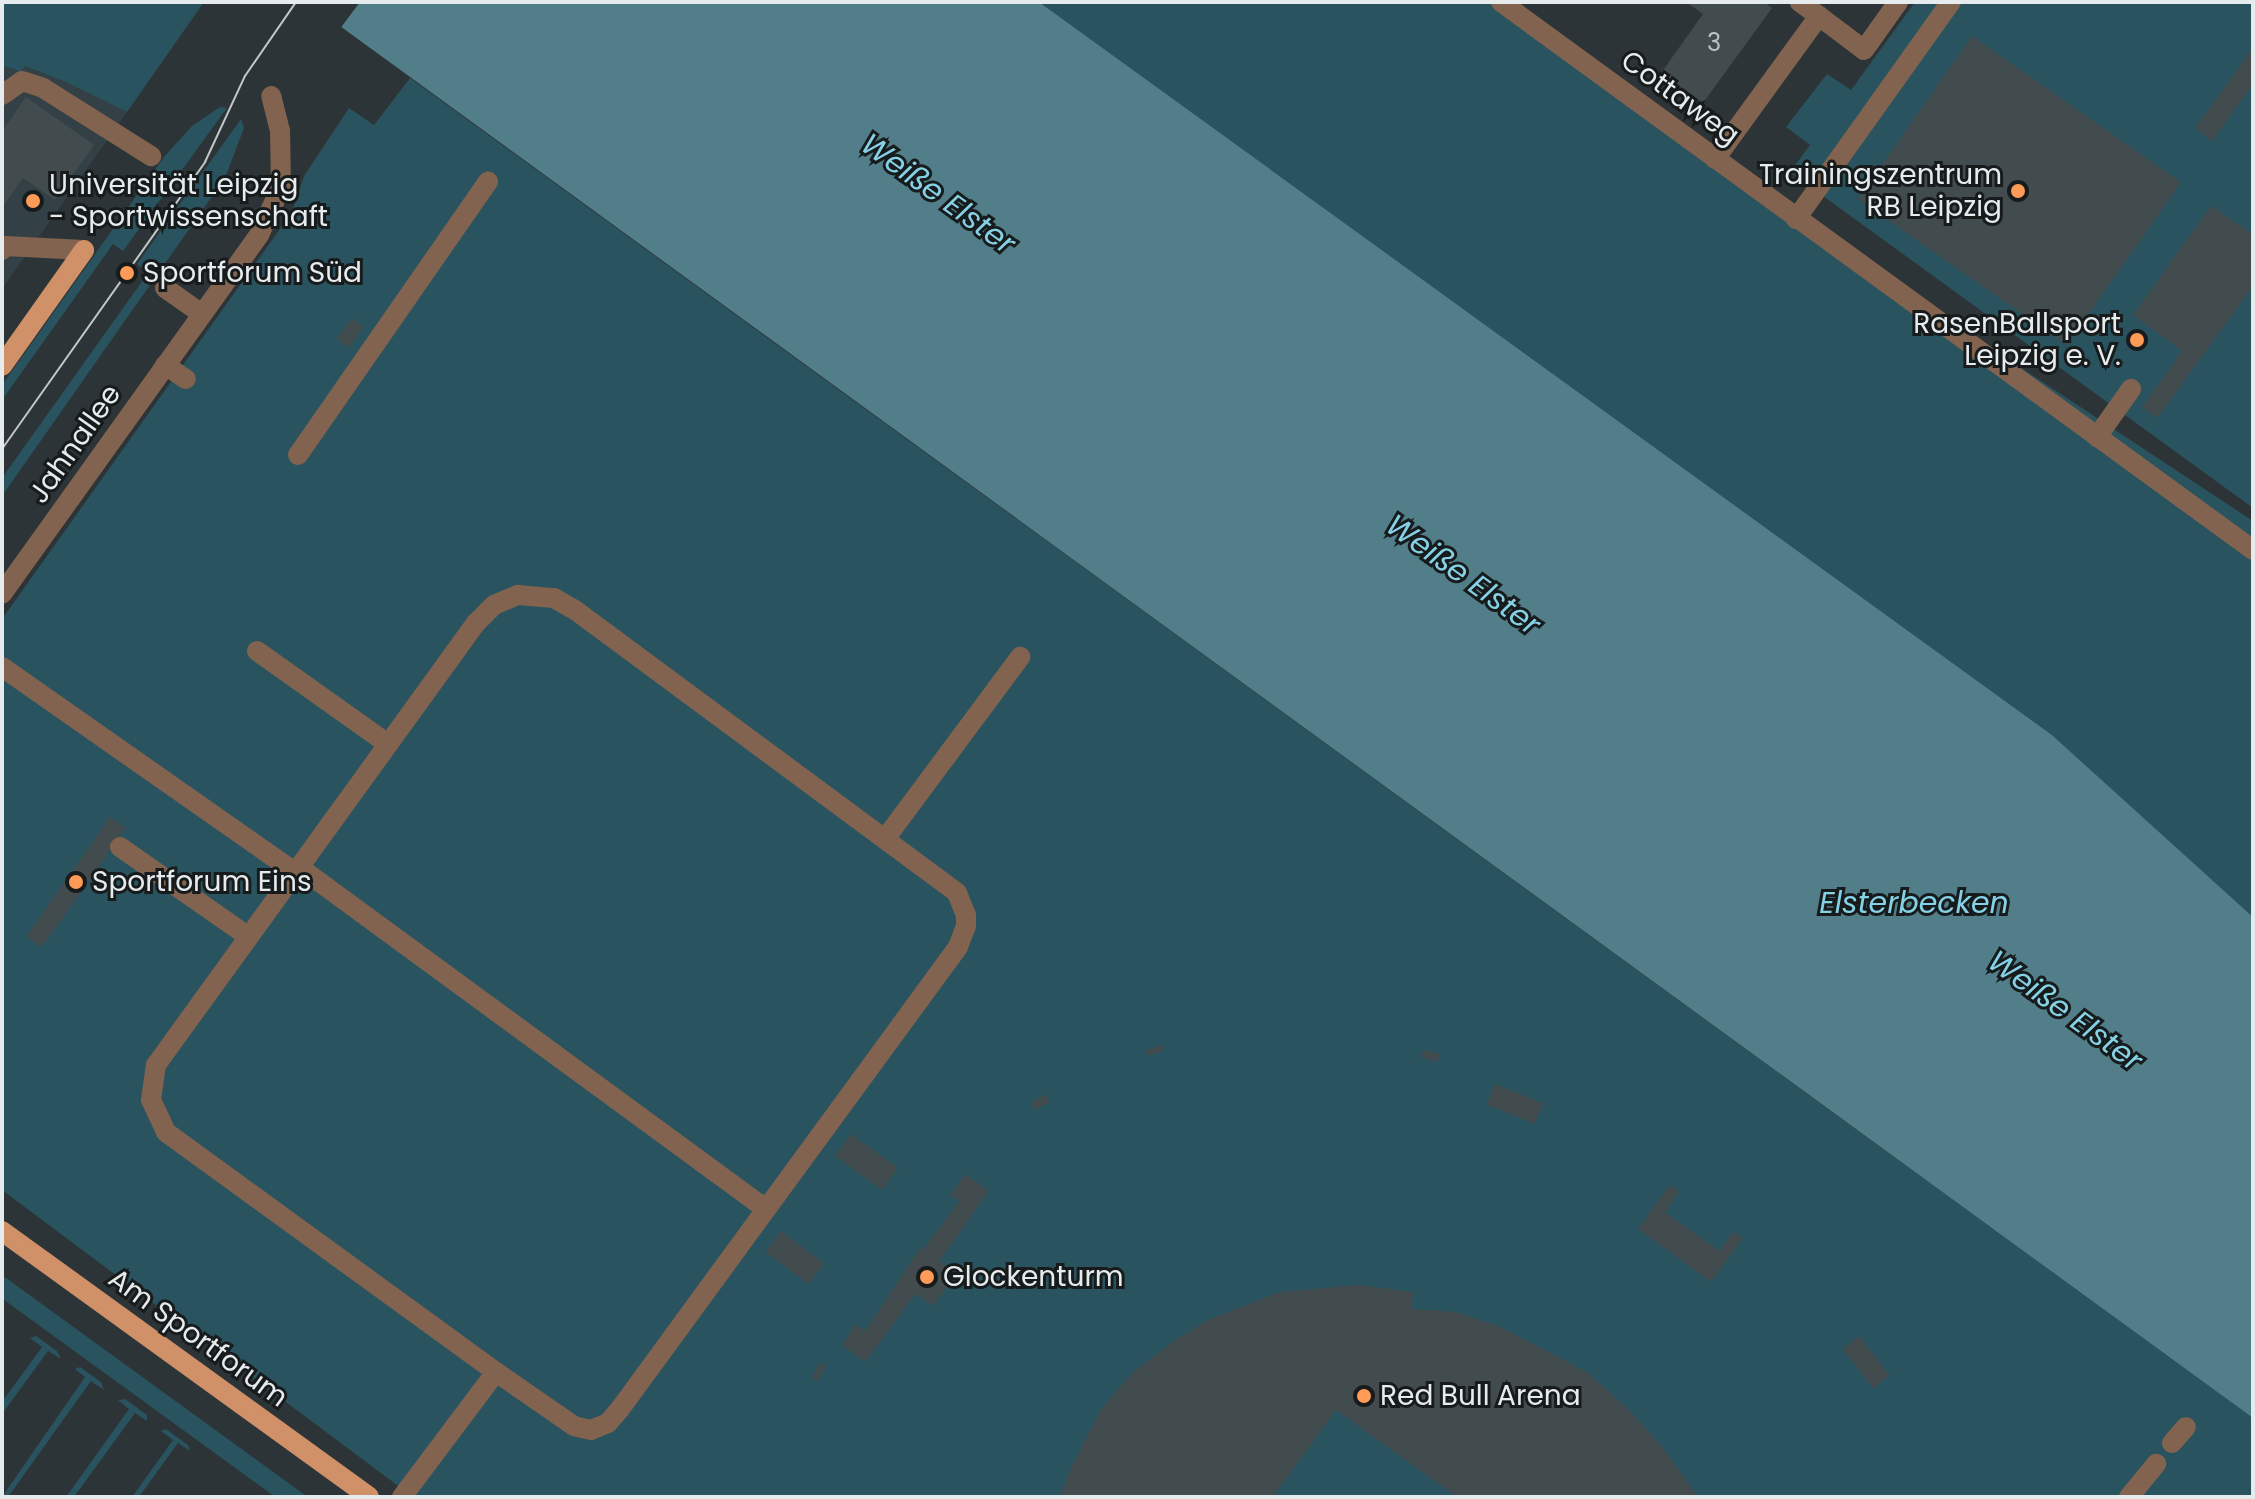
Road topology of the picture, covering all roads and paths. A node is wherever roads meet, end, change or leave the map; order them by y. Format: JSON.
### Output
{"nodes":[{"id":1,"x":1501,"y":2,"type":"edge"},
{"id":2,"x":1800,"y":2,"type":"edge"},
{"id":3,"x":1898,"y":2,"type":"edge"},
{"id":4,"x":1951,"y":2,"type":"edge"},
{"id":5,"x":1819,"y":16,"type":"junction"},
{"id":6,"x":2,"y":95,"type":"edge"},
{"id":7,"x":271,"y":96,"type":"dead end"},
{"id":8,"x":151,"y":156,"type":"dead end"},
{"id":9,"x":1715,"y":159,"type":"junction"},
{"id":10,"x":488,"y":182,"type":"dead end"},
{"id":11,"x":1796,"y":219,"type":"junction"},
{"id":12,"x":2,"y":250,"type":"edge"},
{"id":13,"x":84,"y":250,"type":"joint"},
{"id":14,"x":165,"y":288,"type":"dead end"},
{"id":15,"x":202,"y":314,"type":"junction"},
{"id":16,"x":165,"y":365,"type":"junction"},
{"id":17,"x":2,"y":366,"type":"edge"},
{"id":18,"x":186,"y":379,"type":"dead end"},
{"id":19,"x":2131,"y":389,"type":"dead end"},
{"id":20,"x":2097,"y":437,"type":"junction"},
{"id":21,"x":298,"y":455,"type":"dead end"},
{"id":22,"x":2253,"y":550,"type":"edge"},
{"id":23,"x":2,"y":594,"type":"edge"},
{"id":24,"x":257,"y":651,"type":"dead end"},
{"id":25,"x":1020,"y":657,"type":"dead end"},
{"id":26,"x":2,"y":667,"type":"edge"},
{"id":27,"x":388,"y":744,"type":"junction"},
{"id":28,"x":885,"y":839,"type":"junction"},
{"id":29,"x":120,"y":847,"type":"dead end"},
{"id":30,"x":297,"y":870,"type":"junction"},
{"id":31,"x":249,"y":937,"type":"junction"},
{"id":32,"x":766,"y":1209,"type":"junction"},
{"id":33,"x":2,"y":1231,"type":"edge"},
{"id":34,"x":496,"y":1372,"type":"junction"},
{"id":35,"x":2186,"y":1427,"type":"dead end"},
{"id":36,"x":2172,"y":1443,"type":"dead end"},
{"id":37,"x":2156,"y":1464,"type":"dead end"},
{"id":38,"x":362,"y":1495,"type":"edge"},
{"id":39,"x":402,"y":1497,"type":"edge"},
{"id":40,"x":2129,"y":1497,"type":"edge"}],
"edges":[{"from":1,"to":9,"type":"street","name":"Cottaweg"},
{"from":2,"to":5,"type":"street"},
{"from":3,"to":5,"type":"street"},
{"from":4,"to":11,"type":"street"},
{"from":5,"to":9,"type":"street"},
{"from":6,"to":8,"type":"street"},
{"from":7,"to":15,"type":"street","name":"Jahnallee"},
{"from":9,"to":11,"type":"street","name":"Cottaweg"},
{"from":10,"to":21,"type":"street"},
{"from":11,"to":20,"type":"street","name":"Cottaweg"},
{"from":12,"to":13,"type":"street"},
{"from":13,"to":17,"type":"main road"},
{"from":14,"to":15,"type":"street"},
{"from":15,"to":16,"type":"street","name":"Jahnallee"},
{"from":16,"to":18,"type":"street"},
{"from":16,"to":23,"type":"street","name":"Jahnallee"},
{"from":19,"to":20,"type":"street"},
{"from":20,"to":22,"type":"street","name":"Cottaweg"},
{"from":24,"to":27,"type":"street"},
{"from":25,"to":28,"type":"street"},
{"from":26,"to":30,"type":"street"},
{"from":27,"to":28,"type":"street"},
{"from":27,"to":30,"type":"street"},
{"from":28,"to":32,"type":"street"},
{"from":29,"to":31,"type":"street"},
{"from":30,"to":31,"type":"street"},
{"from":30,"to":32,"type":"street"},
{"from":31,"to":34,"type":"street"},
{"from":32,"to":34,"type":"street"},
{"from":33,"to":38,"type":"main road","name":"Am Sportforum"},
{"from":34,"to":39,"type":"street"},
{"from":35,"to":36,"type":"street"},
{"from":37,"to":40,"type":"street"}]}
